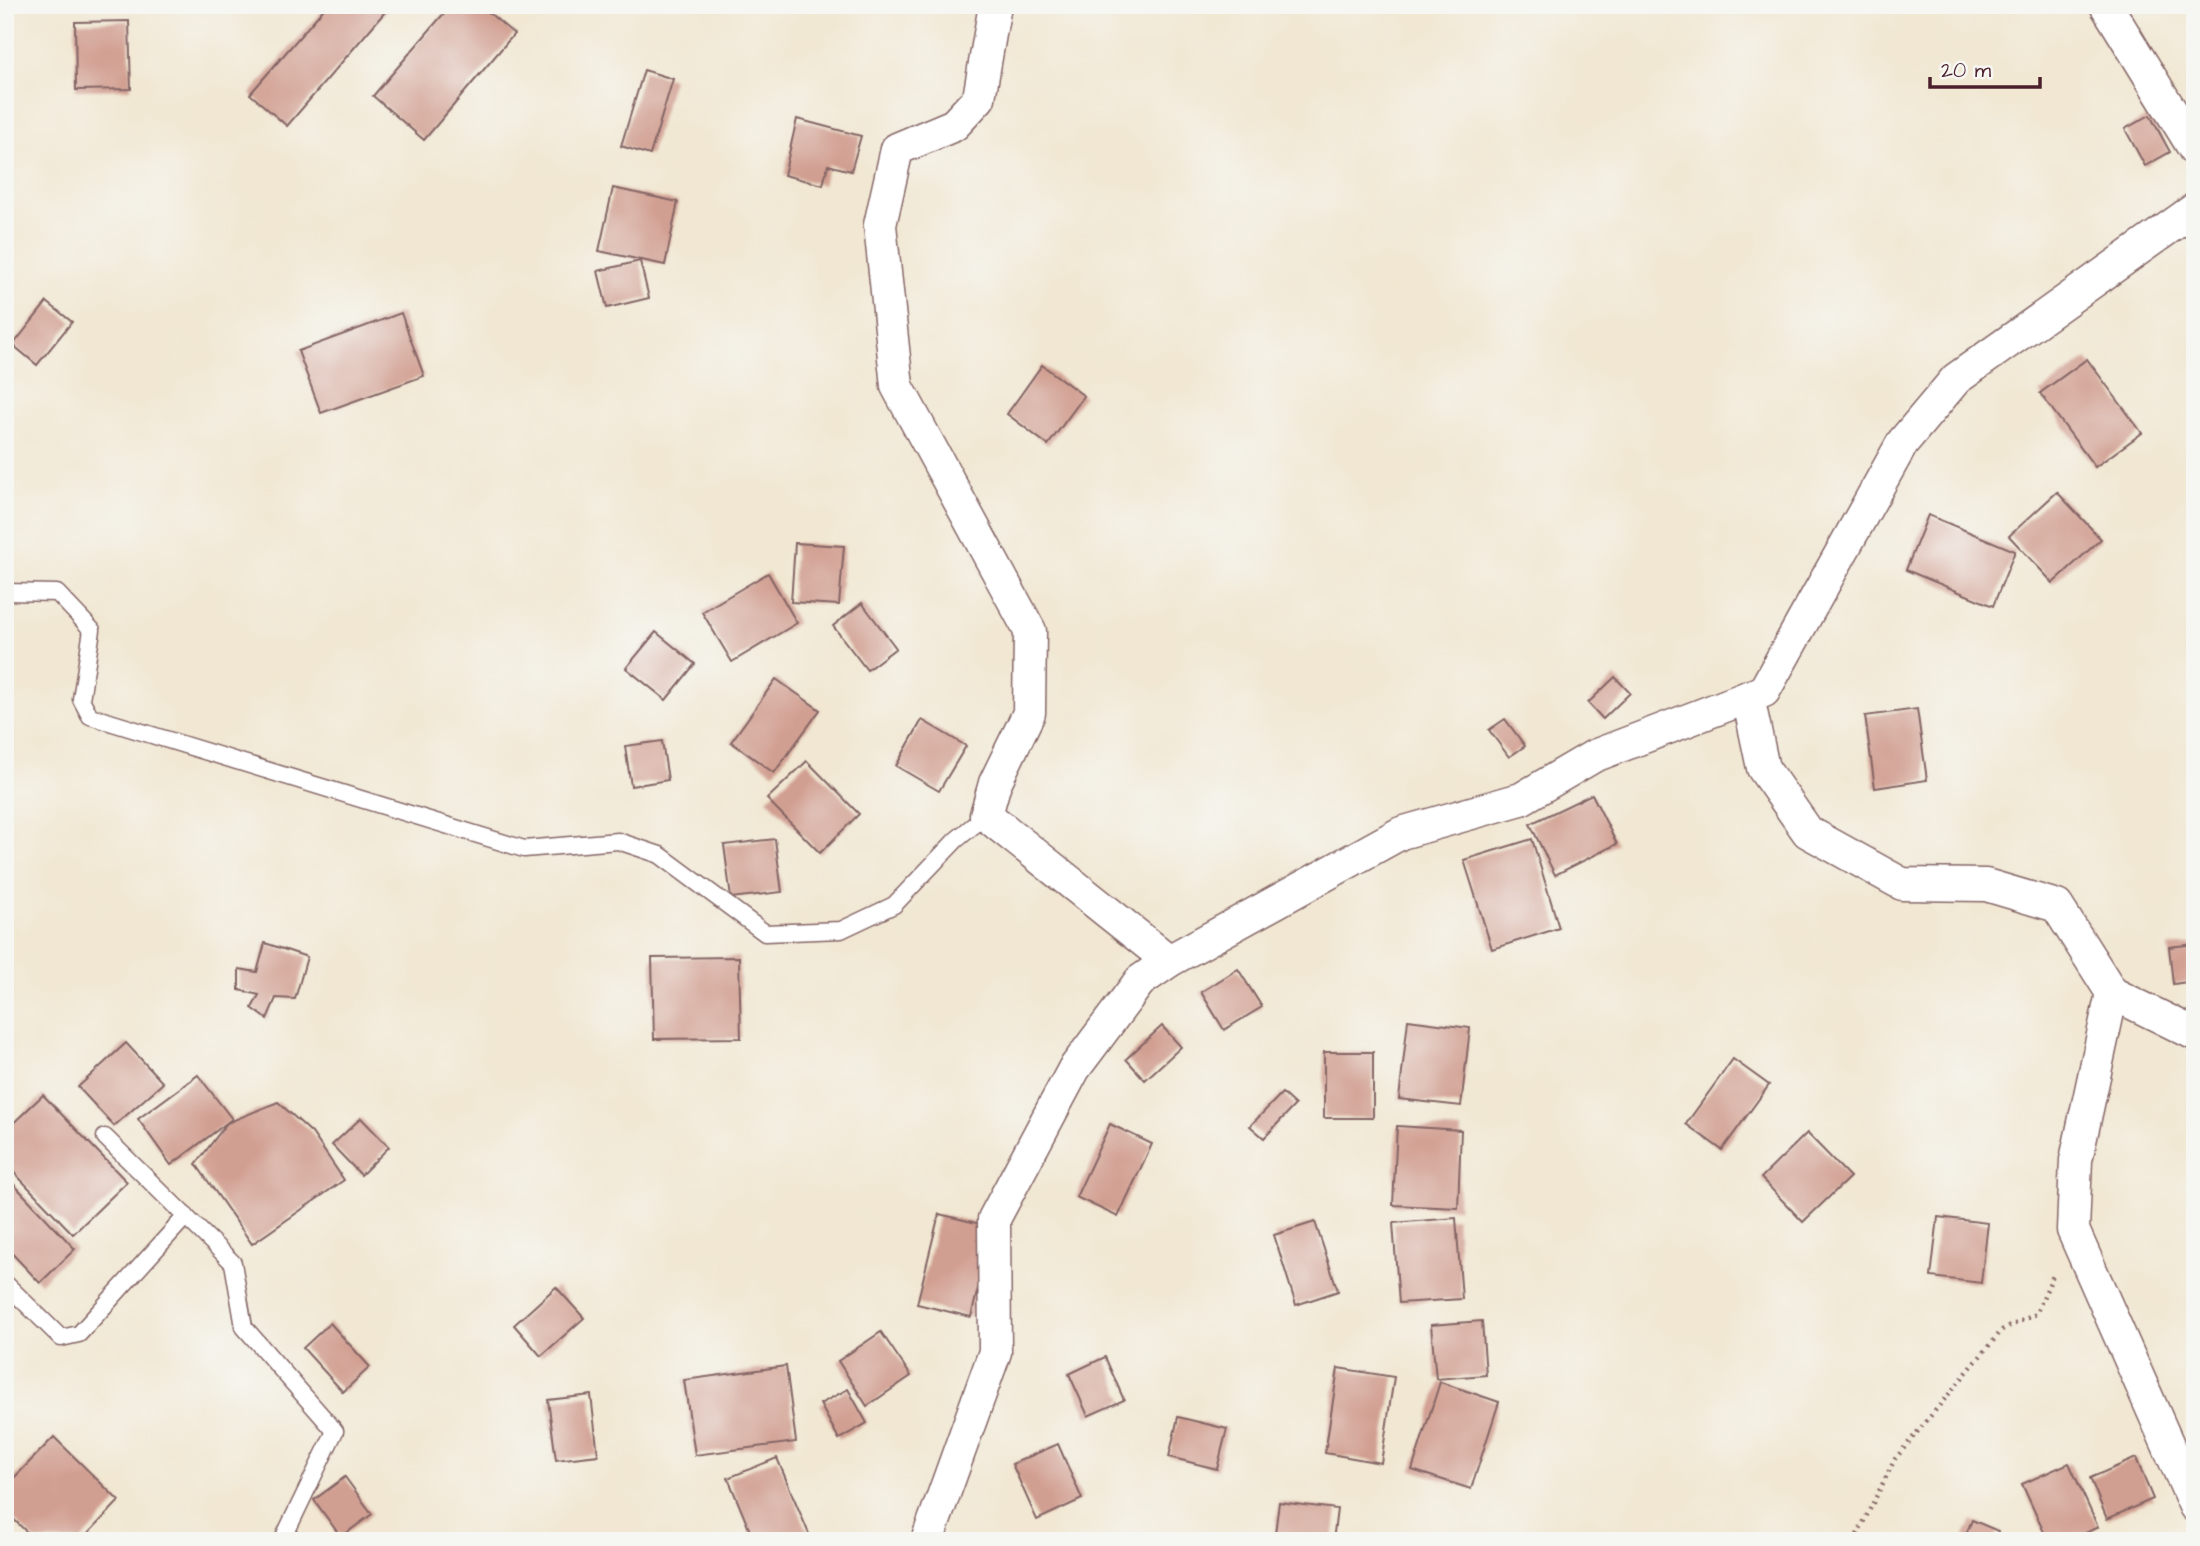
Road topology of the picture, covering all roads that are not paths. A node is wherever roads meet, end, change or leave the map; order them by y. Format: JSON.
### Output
{"nodes":[{"id":1,"x":995,"y":5,"type":"edge"},
{"id":2,"x":2106,"y":5,"type":"edge"},
{"id":3,"x":2195,"y":150,"type":"edge"},
{"id":4,"x":2195,"y":209,"type":"edge"},
{"id":5,"x":5,"y":592,"type":"edge"},
{"id":6,"x":1748,"y":697,"type":"junction"},
{"id":7,"x":986,"y":815,"type":"junction"},
{"id":8,"x":1170,"y":961,"type":"junction"},
{"id":9,"x":2112,"y":993,"type":"junction"},
{"id":10,"x":2195,"y":1034,"type":"edge"},
{"id":11,"x":105,"y":1137,"type":"dead end"},
{"id":12,"x":186,"y":1216,"type":"junction"},
{"id":13,"x":5,"y":1283,"type":"edge"},
{"id":14,"x":2195,"y":1506,"type":"edge"},
{"id":15,"x":282,"y":1541,"type":"edge"},
{"id":16,"x":927,"y":1541,"type":"edge"}],
"edges":[{"from":1,"to":7,"type":"street"},
{"from":2,"to":3,"type":"street"},
{"from":4,"to":6,"type":"street"},
{"from":5,"to":7,"type":"lane"},
{"from":6,"to":8,"type":"street"},
{"from":6,"to":9,"type":"street"},
{"from":7,"to":8,"type":"street"},
{"from":8,"to":16,"type":"street"},
{"from":9,"to":10,"type":"street"},
{"from":9,"to":14,"type":"street"},
{"from":11,"to":12,"type":"lane"},
{"from":12,"to":13,"type":"lane"},
{"from":12,"to":15,"type":"lane"}]}
